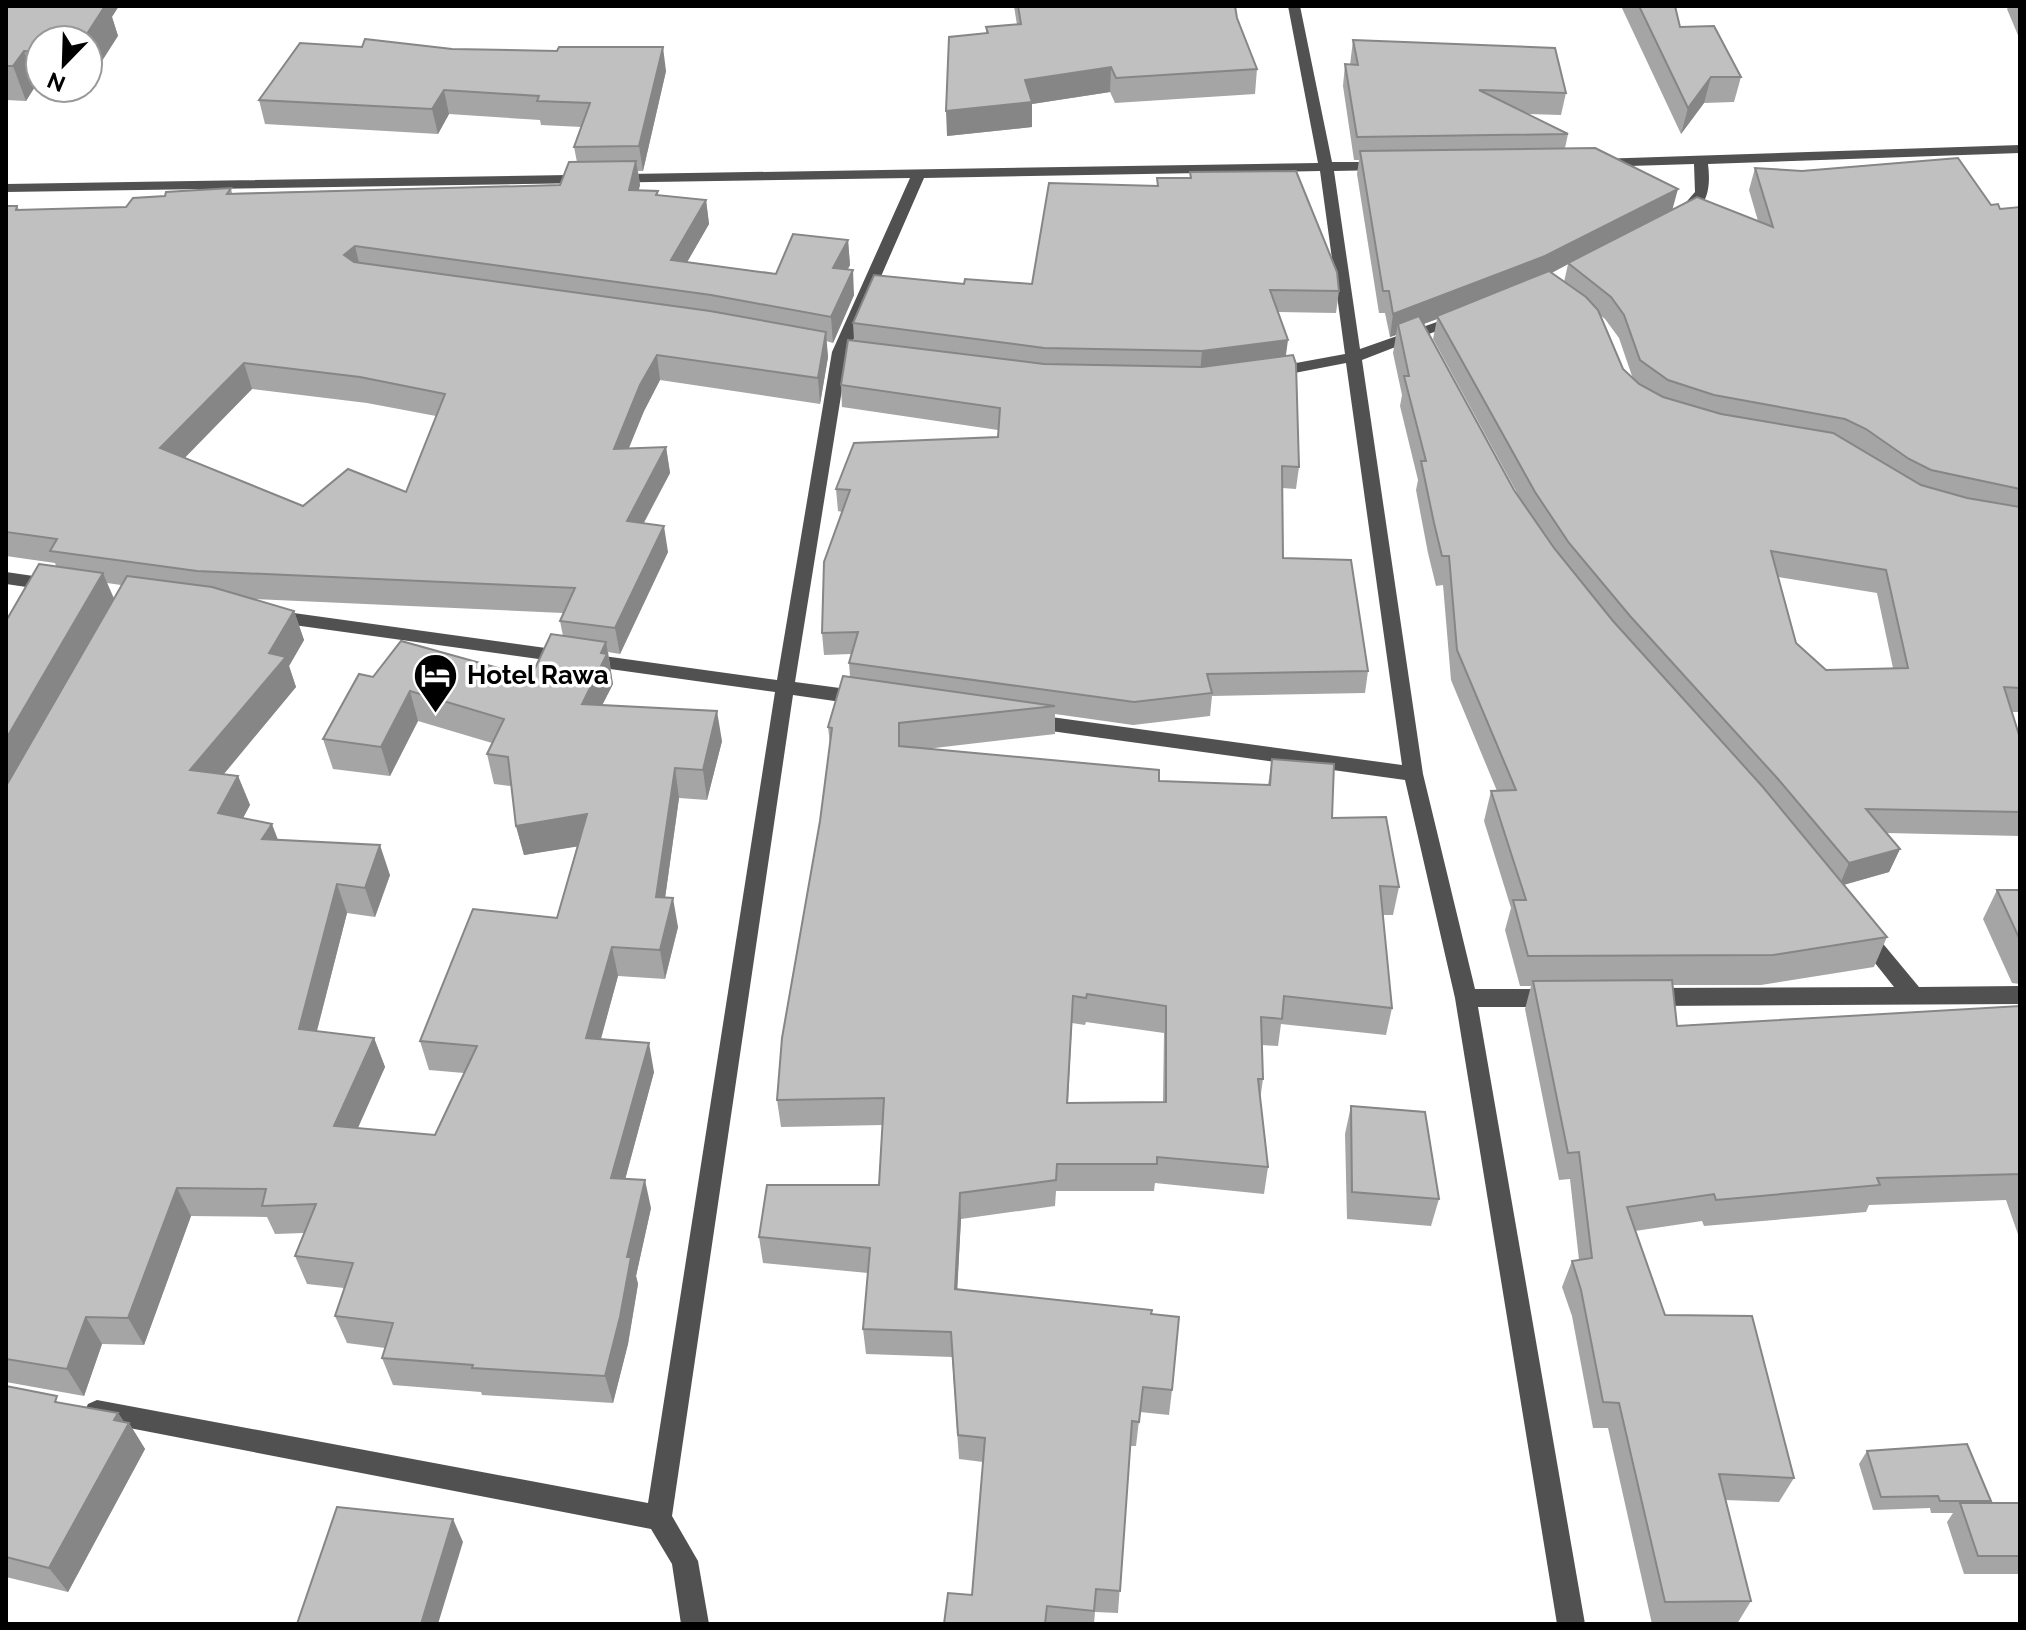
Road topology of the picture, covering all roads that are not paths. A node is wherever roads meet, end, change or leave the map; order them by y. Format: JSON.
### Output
{"nodes":[{"id":1,"x":1294,"y":6,"type":"edge"},
{"id":2,"x":2020,"y":149,"type":"edge"},
{"id":3,"x":1701,"y":161,"type":"junction"},
{"id":4,"x":1576,"y":163,"type":"edge"},
{"id":5,"x":1404,"y":165,"type":"edge"},
{"id":6,"x":1326,"y":166,"type":"junction"},
{"id":7,"x":918,"y":175,"type":"junction"},
{"id":8,"x":6,"y":188,"type":"edge"},
{"id":9,"x":1670,"y":221,"type":"edge"},
{"id":10,"x":1477,"y":313,"type":"edge"},
{"id":11,"x":1354,"y":357,"type":"junction"},
{"id":12,"x":1254,"y":375,"type":"edge"},
{"id":13,"x":6,"y":578,"type":"edge"},
{"id":14,"x":68,"y":587,"type":"edge"},
{"id":15,"x":255,"y":613,"type":"edge"},
{"id":16,"x":785,"y":688,"type":"junction"},
{"id":17,"x":879,"y":701,"type":"edge"},
{"id":18,"x":1005,"y":718,"type":"edge"},
{"id":19,"x":1413,"y":774,"type":"junction"},
{"id":20,"x":1847,"y":914,"type":"edge"},
{"id":21,"x":2020,"y":995,"type":"edge"},
{"id":22,"x":1914,"y":996,"type":"junction"},
{"id":23,"x":1466,"y":998,"type":"junction"},
{"id":24,"x":1574,"y":998,"type":"edge"},
{"id":25,"x":1620,"y":998,"type":"edge"},
{"id":26,"x":68,"y":1407,"type":"edge"},
{"id":27,"x":659,"y":1518,"type":"junction"},
{"id":28,"x":695,"y":1624,"type":"edge"},
{"id":29,"x":1571,"y":1624,"type":"edge"}],
"edges":[{"from":1,"to":6,"type":"street"},
{"from":2,"to":3,"type":"street"},
{"from":3,"to":4,"type":"street"},
{"from":3,"to":9,"type":"street"},
{"from":5,"to":6,"type":"street"},
{"from":6,"to":7,"type":"street"},
{"from":6,"to":11,"type":"street"},
{"from":7,"to":8,"type":"street"},
{"from":7,"to":16,"type":"street"},
{"from":10,"to":11,"type":"street"},
{"from":11,"to":12,"type":"street"},
{"from":11,"to":19,"type":"street"},
{"from":13,"to":14,"type":"street"},
{"from":15,"to":16,"type":"street"},
{"from":16,"to":17,"type":"street"},
{"from":16,"to":27,"type":"street"},
{"from":18,"to":19,"type":"street"},
{"from":19,"to":23,"type":"street"},
{"from":20,"to":22,"type":"street"},
{"from":21,"to":22,"type":"street"},
{"from":22,"to":25,"type":"street"},
{"from":23,"to":24,"type":"street"},
{"from":23,"to":29,"type":"street"},
{"from":26,"to":27,"type":"street"},
{"from":27,"to":28,"type":"street"}]}
